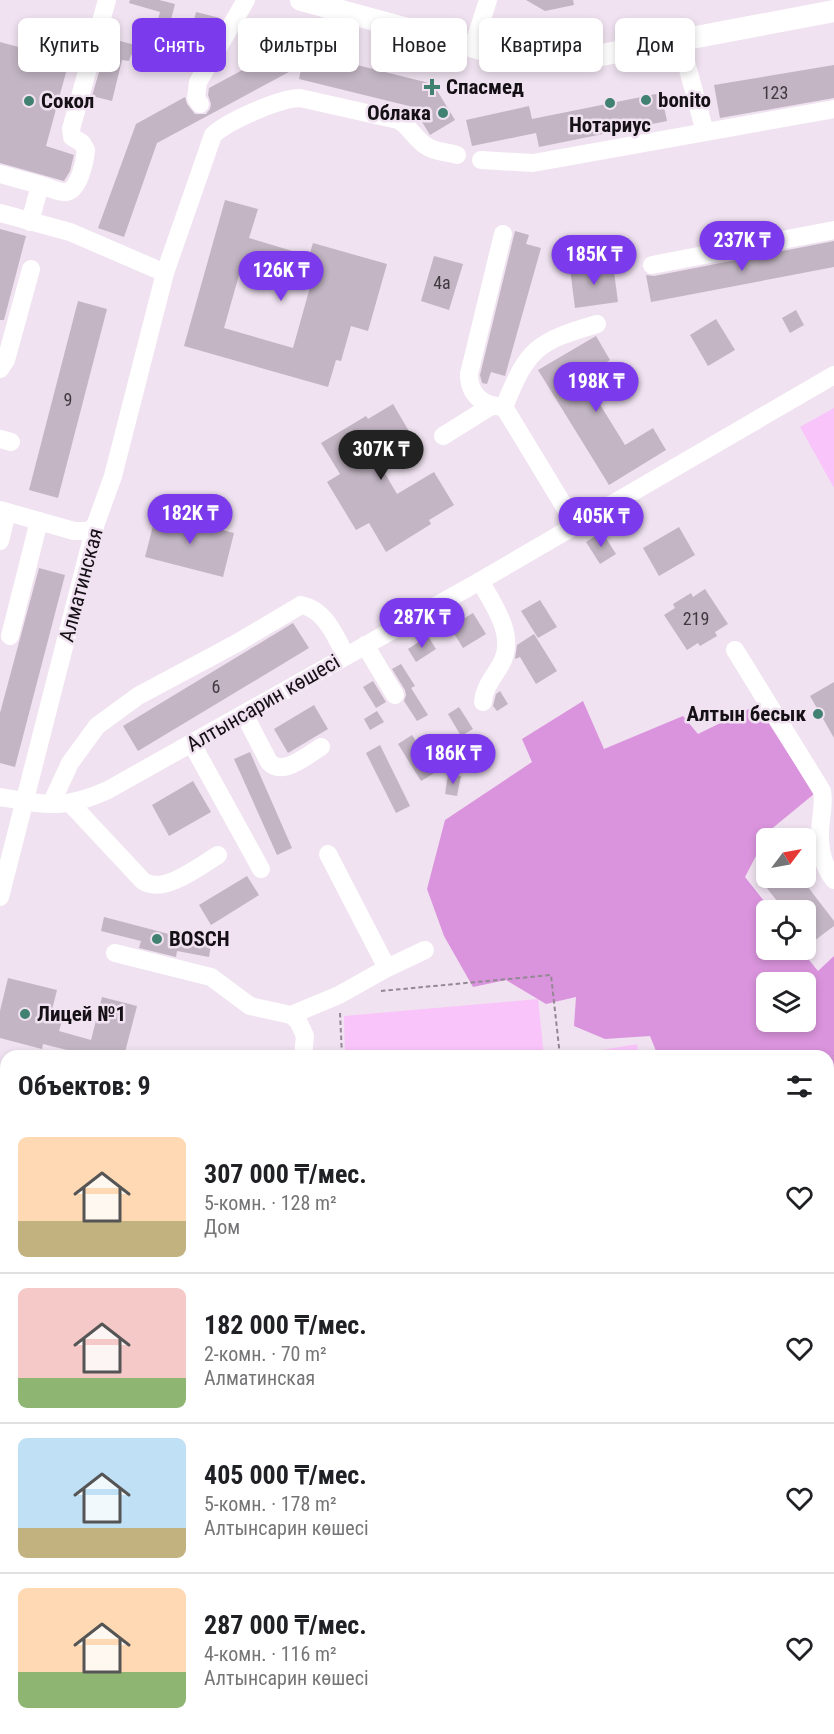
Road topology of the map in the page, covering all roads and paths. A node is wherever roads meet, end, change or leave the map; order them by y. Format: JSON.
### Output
{"nodes":[{"id":1,"x":107,"y":0,"type":"edge"},
{"id":2,"x":246,"y":0,"type":"edge"},
{"id":3,"x":301,"y":0,"type":"edge"},
{"id":4,"x":488,"y":0,"type":"edge"},
{"id":5,"x":834,"y":11,"type":"edge"},
{"id":6,"x":695,"y":37,"type":"edge"},
{"id":7,"x":474,"y":47,"type":"junction"},
{"id":8,"x":615,"y":51,"type":"edge"},
{"id":9,"x":689,"y":72,"type":"edge"},
{"id":10,"x":834,"y":109,"type":"edge"},
{"id":11,"x":208,"y":117,"type":"junction"},
{"id":12,"x":705,"y":132,"type":"junction"},
{"id":13,"x":457,"y":155,"type":"dead end"},
{"id":14,"x":481,"y":160,"type":"dead end"},
{"id":15,"x":0,"y":174,"type":"edge"},
{"id":16,"x":40,"y":185,"type":"junction"},
{"id":17,"x":0,"y":213,"type":"edge"},
{"id":18,"x":30,"y":222,"type":"junction"},
{"id":19,"x":834,"y":230,"type":"edge"},
{"id":20,"x":503,"y":234,"type":"dead end"},
{"id":21,"x":652,"y":265,"type":"dead end"},
{"id":22,"x":32,"y":269,"type":"dead end"},
{"id":23,"x":165,"y":273,"type":"junction"},
{"id":24,"x":597,"y":324,"type":"dead end"},
{"id":25,"x":0,"y":369,"type":"edge"},
{"id":26,"x":834,"y":375,"type":"edge"},
{"id":27,"x":497,"y":406,"type":"junction"},
{"id":28,"x":443,"y":436,"type":"dead end"},
{"id":29,"x":3,"y":511,"type":"edge"},
{"id":30,"x":39,"y":521,"type":"junction"},
{"id":31,"x":575,"y":524,"type":"junction"},
{"id":32,"x":95,"y":526,"type":"junction"},
{"id":33,"x":0,"y":542,"type":"edge"},
{"id":34,"x":480,"y":581,"type":"junction"},
{"id":35,"x":10,"y":636,"type":"dead end"},
{"id":36,"x":365,"y":645,"type":"junction"},
{"id":37,"x":735,"y":650,"type":"dead end"},
{"id":38,"x":346,"y":656,"type":"junction"},
{"id":39,"x":395,"y":695,"type":"dead end"},
{"id":40,"x":483,"y":702,"type":"dead end"},
{"id":41,"x":244,"y":714,"type":"junction"},
{"id":42,"x":192,"y":744,"type":"junction"},
{"id":43,"x":321,"y":747,"type":"dead end"},
{"id":44,"x":0,"y":797,"type":"edge"},
{"id":45,"x":25,"y":802,"type":"junction"},
{"id":46,"x":51,"y":804,"type":"junction"},
{"id":47,"x":71,"y":804,"type":"junction"},
{"id":48,"x":328,"y":854,"type":"dead end"},
{"id":49,"x":218,"y":855,"type":"dead end"},
{"id":50,"x":261,"y":868,"type":"dead end"},
{"id":51,"x":834,"y":880,"type":"edge"},
{"id":52,"x":0,"y":897,"type":"edge"},
{"id":53,"x":425,"y":950,"type":"dead end"},
{"id":54,"x":115,"y":953,"type":"dead end"},
{"id":55,"x":387,"y":968,"type":"junction"},
{"id":56,"x":375,"y":992,"type":"dead end"},
{"id":57,"x":339,"y":995,"type":"junction"},
{"id":58,"x":291,"y":1015,"type":"junction"},
{"id":59,"x":304,"y":1050,"type":"edge"},
{"id":60,"x":342,"y":1050,"type":"edge"},
{"id":61,"x":559,"y":1050,"type":"edge"}],
"edges":[{"from":1,"to":16,"type":"street"},
{"from":2,"to":11,"type":"street"},
{"from":3,"to":7,"type":"main road"},
{"from":4,"to":7,"type":"street"},
{"from":5,"to":6,"type":"main road"},
{"from":7,"to":8,"type":"main road"},
{"from":9,"to":12,"type":"street"},
{"from":10,"to":12,"type":"street"},
{"from":11,"to":13,"type":"street"},
{"from":11,"to":23,"type":"street","name":"Алматинская"},
{"from":12,"to":14,"type":"street"},
{"from":15,"to":16,"type":"street"},
{"from":16,"to":18,"type":"street"},
{"from":17,"to":18,"type":"street"},
{"from":18,"to":23,"type":"street"},
{"from":19,"to":21,"type":"street"},
{"from":20,"to":27,"type":"street"},
{"from":22,"to":25,"type":"street"},
{"from":23,"to":32,"type":"street","name":"Алматинская"},
{"from":24,"to":27,"type":"street"},
{"from":26,"to":31,"type":"street","name":"Алтынсарин көшесі"},
{"from":27,"to":28,"type":"street"},
{"from":27,"to":31,"type":"street"},
{"from":29,"to":30,"type":"street"},
{"from":29,"to":33,"type":"street"},
{"from":30,"to":32,"type":"street"},
{"from":30,"to":35,"type":"street"},
{"from":31,"to":34,"type":"street","name":"Алтынсарин көшесі"},
{"from":32,"to":45,"type":"street","name":"Алматинская"},
{"from":34,"to":36,"type":"street","name":"Алтынсарин көшесі"},
{"from":34,"to":40,"type":"street"},
{"from":36,"to":38,"type":"street","name":"Алтынсарин көшесі"},
{"from":36,"to":39,"type":"street"},
{"from":37,"to":51,"type":"street"},
{"from":38,"to":41,"type":"street","name":"Алтынсарин көшесі"},
{"from":38,"to":46,"type":"street"},
{"from":41,"to":42,"type":"street","name":"Алтынсарин көшесі"},
{"from":41,"to":43,"type":"street"},
{"from":42,"to":47,"type":"street","name":"Алтынсарин көшесі"},
{"from":42,"to":50,"type":"street"},
{"from":44,"to":45,"type":"street","name":"Алтынсарин көшесі"},
{"from":45,"to":46,"type":"street","name":"Алтынсарин көшесі"},
{"from":45,"to":52,"type":"street","name":"Алматинская"},
{"from":46,"to":47,"type":"street","name":"Алтынсарин көшесі"},
{"from":47,"to":49,"type":"street"},
{"from":48,"to":55,"type":"street"},
{"from":53,"to":55,"type":"street"},
{"from":54,"to":58,"type":"street"},
{"from":55,"to":57,"type":"street"},
{"from":56,"to":61,"type":"path"},
{"from":57,"to":58,"type":"street"},
{"from":57,"to":60,"type":"path"},
{"from":58,"to":59,"type":"street"}]}
